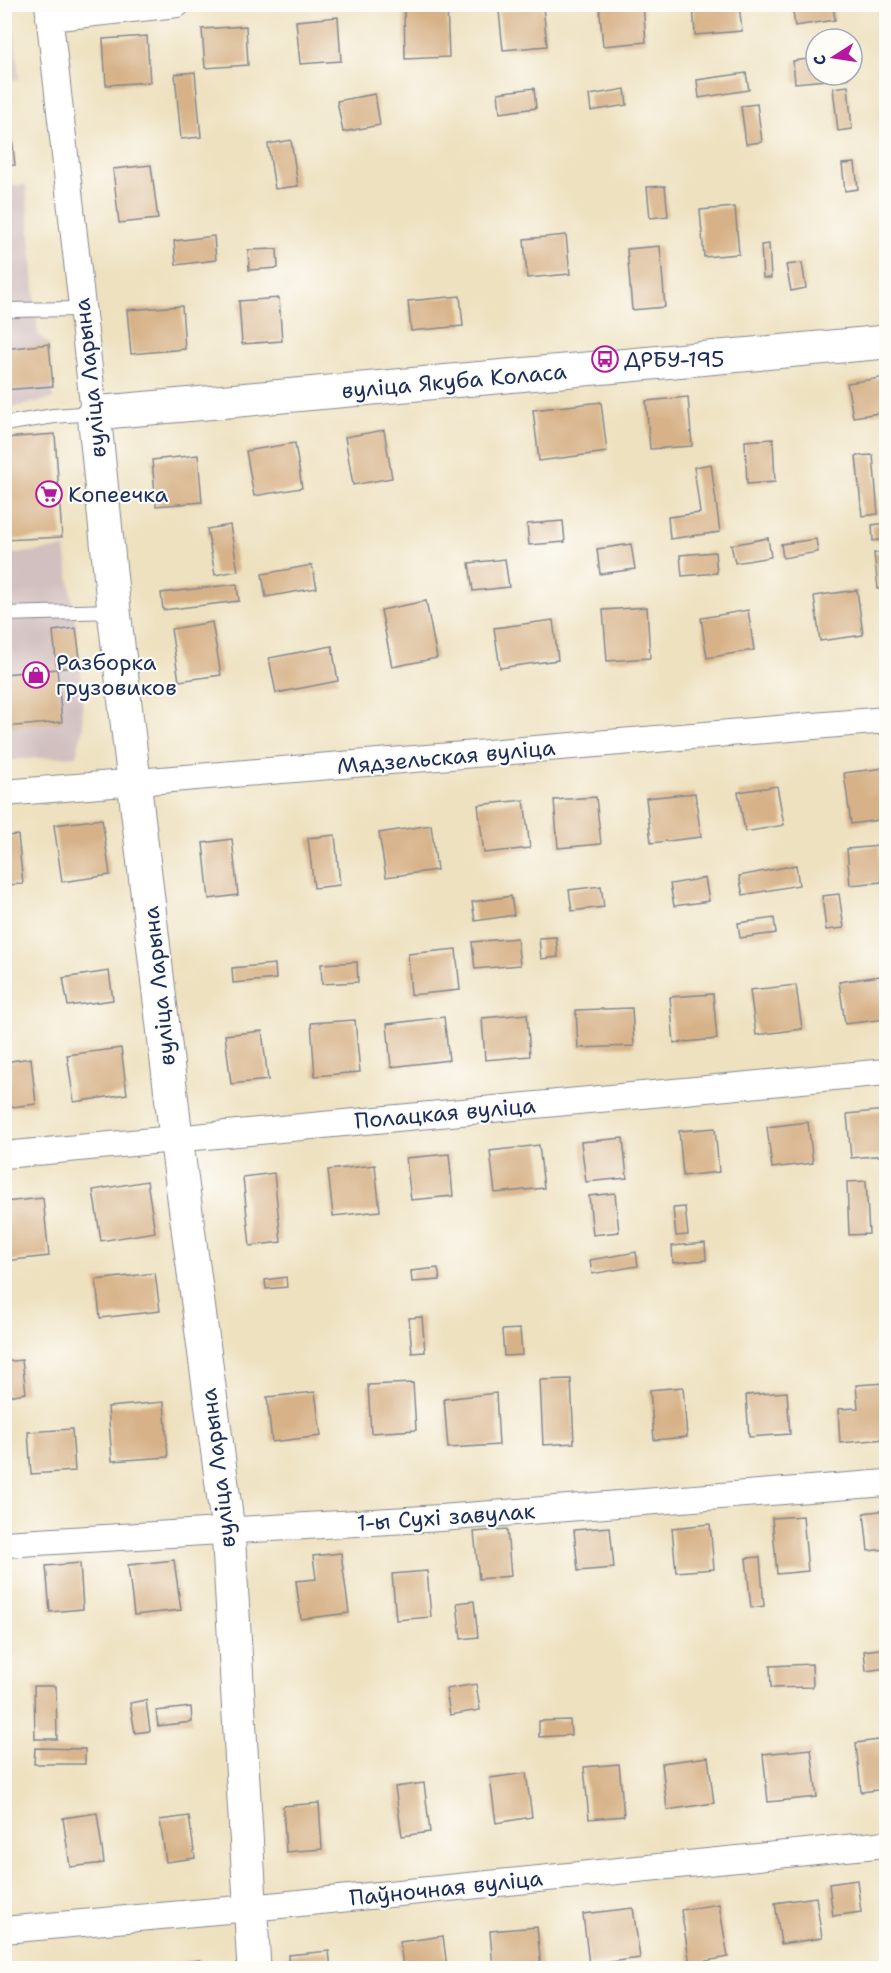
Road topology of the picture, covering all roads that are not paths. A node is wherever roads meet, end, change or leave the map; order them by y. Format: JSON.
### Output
{"nodes":[{"id":1,"x":177,"y":4,"type":"edge"},
{"id":2,"x":49,"y":11,"type":"edge"},
{"id":3,"x":82,"y":309,"type":"junction"},
{"id":4,"x":4,"y":310,"type":"edge"},
{"id":5,"x":886,"y":342,"type":"edge"},
{"id":6,"x":94,"y":413,"type":"junction"},
{"id":7,"x":4,"y":424,"type":"edge"},
{"id":8,"x":114,"y":611,"type":"junction"},
{"id":9,"x":4,"y":614,"type":"edge"},
{"id":10,"x":886,"y":720,"type":"edge"},
{"id":11,"x":135,"y":783,"type":"junction"},
{"id":12,"x":4,"y":793,"type":"edge"},
{"id":13,"x":886,"y":1072,"type":"edge"},
{"id":14,"x":176,"y":1137,"type":"junction"},
{"id":15,"x":4,"y":1155,"type":"edge"},
{"id":16,"x":886,"y":1483,"type":"edge"},
{"id":17,"x":228,"y":1530,"type":"junction"},
{"id":18,"x":4,"y":1544,"type":"edge"},
{"id":19,"x":886,"y":1844,"type":"edge"},
{"id":20,"x":250,"y":1908,"type":"junction"},
{"id":21,"x":4,"y":1930,"type":"edge"},
{"id":22,"x":254,"y":1968,"type":"edge"}],
"edges":[{"from":1,"to":2,"type":"street"},
{"from":2,"to":3,"type":"street","name":"вуліца Ларына"},
{"from":3,"to":4,"type":"lane"},
{"from":3,"to":6,"type":"street","name":"вуліца Ларына"},
{"from":5,"to":6,"type":"street","name":"вуліца Якуба Коласа"},
{"from":6,"to":7,"type":"lane"},
{"from":6,"to":8,"type":"street","name":"вуліца Ларына"},
{"from":8,"to":9,"type":"lane"},
{"from":8,"to":11,"type":"street","name":"вуліца Ларына"},
{"from":10,"to":11,"type":"street","name":"Мядзельская вуліца"},
{"from":11,"to":12,"type":"street","name":"Мядзельская вуліца"},
{"from":11,"to":14,"type":"street","name":"вуліца Ларына"},
{"from":13,"to":14,"type":"street","name":"Полацкая вуліца"},
{"from":14,"to":15,"type":"street","name":"Полацкая вуліца"},
{"from":14,"to":17,"type":"street","name":"вуліца Ларына"},
{"from":16,"to":17,"type":"street","name":"1-ы Сухі завулак"},
{"from":17,"to":18,"type":"street","name":"1-ы Сухі завулак"},
{"from":17,"to":20,"type":"street","name":"вуліца Ларына"},
{"from":19,"to":20,"type":"street","name":"Паўночная вуліца"},
{"from":20,"to":21,"type":"street","name":"Паўночная вуліца"},
{"from":20,"to":22,"type":"street","name":"вуліца Ларына"}]}
